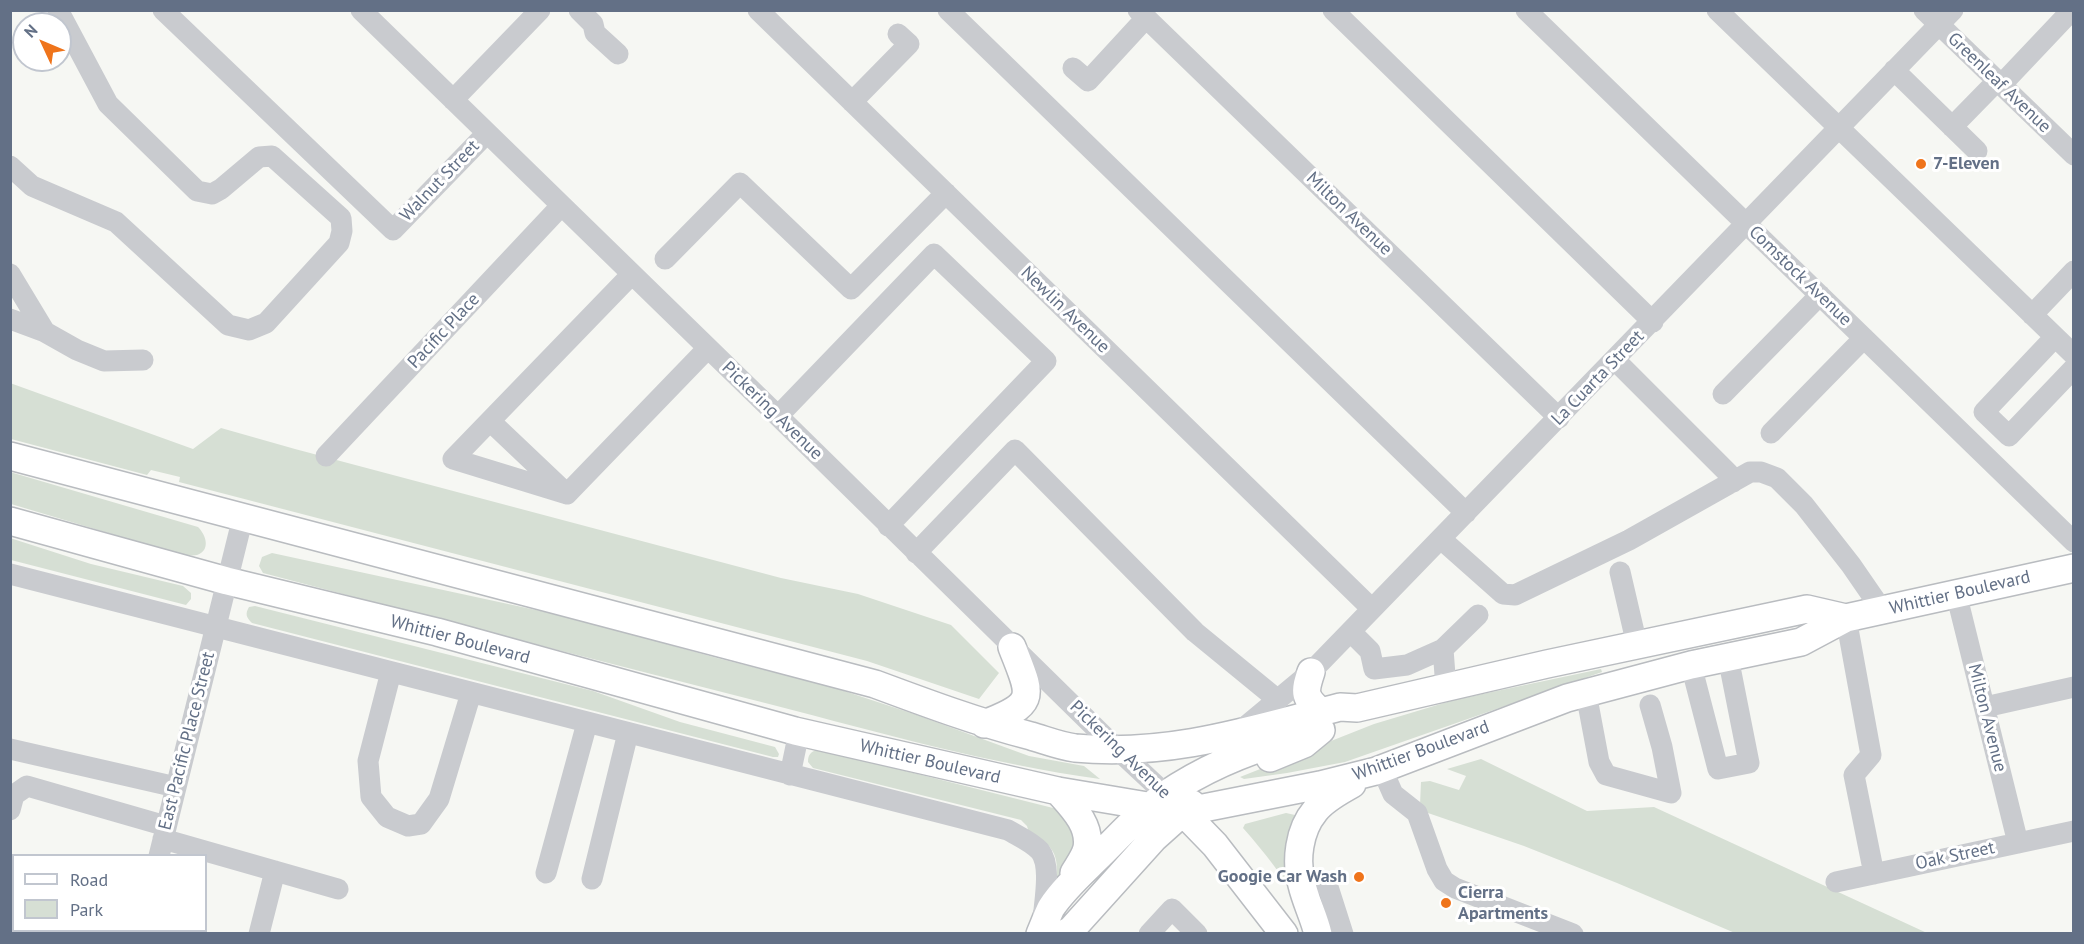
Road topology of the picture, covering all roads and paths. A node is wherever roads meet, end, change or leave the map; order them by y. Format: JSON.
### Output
{"nodes":[{"id":1,"x":58,"y":10,"type":"edge"},
{"id":2,"x":163,"y":10,"type":"edge"},
{"id":3,"x":361,"y":10,"type":"edge"},
{"id":4,"x":540,"y":10,"type":"edge"},
{"id":5,"x":579,"y":10,"type":"edge"},
{"id":6,"x":758,"y":10,"type":"edge"},
{"id":7,"x":948,"y":10,"type":"edge"},
{"id":8,"x":1333,"y":10,"type":"edge"},
{"id":9,"x":1527,"y":10,"type":"edge"},
{"id":10,"x":1717,"y":10,"type":"edge"},
{"id":11,"x":2072,"y":10,"type":"edge"},
{"id":12,"x":1142,"y":14,"type":"edge"},
{"id":13,"x":1939,"y":15,"type":"edge"},
{"id":14,"x":898,"y":34,"type":"dead end"},
{"id":15,"x":618,"y":54,"type":"dead end"},
{"id":16,"x":1073,"y":68,"type":"dead end"},
{"id":17,"x":1894,"y":70,"type":"junction"},
{"id":18,"x":1999,"y":83,"type":"junction"},
{"id":19,"x":453,"y":100,"type":"junction"},
{"id":20,"x":852,"y":102,"type":"junction"},
{"id":21,"x":1952,"y":127,"type":"junction"},
{"id":22,"x":1839,"y":129,"type":"junction"},
{"id":23,"x":487,"y":133,"type":"junction"},
{"id":24,"x":1977,"y":151,"type":"dead end"},
{"id":25,"x":2073,"y":155,"type":"edge"},
{"id":26,"x":10,"y":165,"type":"edge"},
{"id":27,"x":946,"y":194,"type":"junction"},
{"id":28,"x":561,"y":206,"type":"junction"},
{"id":29,"x":1747,"y":225,"type":"junction"},
{"id":30,"x":665,"y":259,"type":"dead end"},
{"id":31,"x":2073,"y":271,"type":"edge"},
{"id":32,"x":10,"y":274,"type":"edge"},
{"id":33,"x":632,"y":274,"type":"junction"},
{"id":34,"x":1820,"y":295,"type":"junction"},
{"id":35,"x":2032,"y":315,"type":"junction"},
{"id":36,"x":10,"y":319,"type":"edge"},
{"id":37,"x":1653,"y":322,"type":"junction"},
{"id":38,"x":45,"y":332,"type":"junction"},
{"id":39,"x":2055,"y":337,"type":"junction"},
{"id":40,"x":1864,"y":339,"type":"junction"},
{"id":41,"x":708,"y":348,"type":"junction"},
{"id":42,"x":2073,"y":355,"type":"edge"},
{"id":43,"x":143,"y":360,"type":"dead end"},
{"id":44,"x":1615,"y":360,"type":"junction"},
{"id":45,"x":2073,"y":368,"type":"edge"},
{"id":46,"x":1723,"y":394,"type":"dead end"},
{"id":47,"x":778,"y":416,"type":"junction"},
{"id":48,"x":1559,"y":418,"type":"junction"},
{"id":49,"x":490,"y":421,"type":"junction"},
{"id":50,"x":1771,"y":433,"type":"dead end"},
{"id":51,"x":10,"y":456,"type":"edge"},
{"id":52,"x":326,"y":456,"type":"dead end"},
{"id":53,"x":1733,"y":482,"type":"junction"},
{"id":54,"x":567,"y":494,"type":"junction"},
{"id":55,"x":1466,"y":513,"type":"junction"},
{"id":56,"x":243,"y":516,"type":"junction"},
{"id":57,"x":10,"y":521,"type":"edge"},
{"id":58,"x":888,"y":526,"type":"junction"},
{"id":59,"x":1441,"y":539,"type":"junction"},
{"id":60,"x":2073,"y":542,"type":"edge"},
{"id":61,"x":916,"y":553,"type":"junction"},
{"id":62,"x":2073,"y":568,"type":"edge"},
{"id":63,"x":1620,"y":572,"type":"dead end"},
{"id":64,"x":10,"y":574,"type":"edge"},
{"id":65,"x":227,"y":581,"type":"junction"},
{"id":66,"x":1956,"y":593,"type":"junction"},
{"id":67,"x":1372,"y":609,"type":"junction"},
{"id":68,"x":1882,"y":610,"type":"junction"},
{"id":69,"x":1478,"y":615,"type":"dead end"},
{"id":70,"x":1846,"y":618,"type":"junction"},
{"id":71,"x":215,"y":627,"type":"junction"},
{"id":72,"x":1351,"y":632,"type":"junction"},
{"id":73,"x":1637,"y":645,"type":"junction"},
{"id":74,"x":1012,"y":647,"type":"junction"},
{"id":75,"x":1443,"y":650,"type":"junction"},
{"id":76,"x":1728,"y":657,"type":"junction"},
{"id":77,"x":1691,"y":665,"type":"junction"},
{"id":78,"x":391,"y":672,"type":"junction"},
{"id":79,"x":1311,"y":672,"type":"junction"},
{"id":80,"x":2073,"y":687,"type":"edge"},
{"id":81,"x":1446,"y":688,"type":"junction"},
{"id":82,"x":471,"y":693,"type":"junction"},
{"id":83,"x":1586,"y":693,"type":"junction"},
{"id":84,"x":1647,"y":695,"type":"junction"},
{"id":85,"x":1278,"y":700,"type":"junction"},
{"id":86,"x":1984,"y":706,"type":"junction"},
{"id":87,"x":1321,"y":721,"type":"junction"},
{"id":88,"x":587,"y":723,"type":"junction"},
{"id":89,"x":984,"y":723,"type":"junction"},
{"id":90,"x":799,"y":732,"type":"junction"},
{"id":91,"x":628,"y":733,"type":"junction"},
{"id":92,"x":1235,"y":736,"type":"junction"},
{"id":93,"x":10,"y":748,"type":"edge"},
{"id":94,"x":1117,"y":749,"type":"junction"},
{"id":95,"x":1379,"y":770,"type":"junction"},
{"id":96,"x":790,"y":775,"type":"junction"},
{"id":97,"x":176,"y":787,"type":"junction"},
{"id":98,"x":1058,"y":791,"type":"junction"},
{"id":99,"x":1167,"y":804,"type":"junction"},
{"id":100,"x":10,"y":810,"type":"edge"},
{"id":101,"x":2073,"y":831,"type":"edge"},
{"id":102,"x":163,"y":840,"type":"edge"},
{"id":103,"x":2018,"y":843,"type":"junction"},
{"id":104,"x":275,"y":871,"type":"junction"},
{"id":105,"x":546,"y":873,"type":"dead end"},
{"id":106,"x":1874,"y":874,"type":"junction"},
{"id":107,"x":592,"y":879,"type":"dead end"},
{"id":108,"x":1836,"y":882,"type":"dead end"},
{"id":109,"x":1302,"y":886,"type":"junction"},
{"id":110,"x":1067,"y":888,"type":"junction"},
{"id":111,"x":338,"y":889,"type":"dead end"},
{"id":112,"x":1049,"y":932,"type":"edge"},
{"id":113,"x":259,"y":933,"type":"edge"},
{"id":114,"x":1149,"y":933,"type":"edge"},
{"id":115,"x":1197,"y":933,"type":"edge"},
{"id":116,"x":1284,"y":933,"type":"edge"},
{"id":117,"x":1318,"y":933,"type":"edge"},
{"id":118,"x":1343,"y":933,"type":"edge"},
{"id":119,"x":1573,"y":933,"type":"edge"}],
"edges":[{"from":1,"to":26,"type":"street"},
{"from":2,"to":23,"type":"street","name":"Walnut Street"},
{"from":3,"to":19,"type":"street","name":"Pickering Avenue"},
{"from":4,"to":19,"type":"street"},
{"from":5,"to":15,"type":"street"},
{"from":6,"to":20,"type":"street","name":"Newlin Avenue"},
{"from":7,"to":55,"type":"street"},
{"from":8,"to":37,"type":"street"},
{"from":9,"to":29,"type":"street","name":"Comstock Avenue"},
{"from":10,"to":22,"type":"street"},
{"from":11,"to":18,"type":"street"},
{"from":12,"to":16,"type":"street"},
{"from":12,"to":48,"type":"street","name":"Milton Avenue"},
{"from":13,"to":17,"type":"street","name":"La Cuarta Street"},
{"from":13,"to":18,"type":"street","name":"Greenleaf Avenue"},
{"from":14,"to":20,"type":"street"},
{"from":17,"to":21,"type":"street"},
{"from":17,"to":22,"type":"street","name":"La Cuarta Street"},
{"from":18,"to":21,"type":"street"},
{"from":18,"to":25,"type":"street","name":"Greenleaf Avenue"},
{"from":19,"to":23,"type":"street","name":"Pickering Avenue"},
{"from":20,"to":27,"type":"street","name":"Newlin Avenue"},
{"from":21,"to":24,"type":"street"},
{"from":22,"to":29,"type":"street","name":"La Cuarta Street"},
{"from":22,"to":35,"type":"street"},
{"from":23,"to":28,"type":"street","name":"Pickering Avenue"},
{"from":27,"to":30,"type":"street"},
{"from":27,"to":67,"type":"street","name":"Newlin Avenue"},
{"from":28,"to":33,"type":"street","name":"Pickering Avenue"},
{"from":28,"to":52,"type":"street","name":"Pacific Place"},
{"from":29,"to":34,"type":"street","name":"Comstock Avenue"},
{"from":29,"to":37,"type":"street","name":"La Cuarta Street"},
{"from":31,"to":35,"type":"street"},
{"from":32,"to":38,"type":"street"},
{"from":33,"to":41,"type":"street","name":"Pickering Avenue"},
{"from":33,"to":49,"type":"street"},
{"from":34,"to":40,"type":"street","name":"Comstock Avenue"},
{"from":34,"to":46,"type":"street"},
{"from":35,"to":39,"type":"street"},
{"from":36,"to":38,"type":"street"},
{"from":37,"to":44,"type":"street","name":"La Cuarta Street"},
{"from":38,"to":43,"type":"street"},
{"from":39,"to":42,"type":"street"},
{"from":39,"to":45,"type":"street"},
{"from":40,"to":50,"type":"street"},
{"from":40,"to":60,"type":"street","name":"Comstock Avenue"},
{"from":41,"to":47,"type":"street","name":"Pickering Avenue"},
{"from":41,"to":54,"type":"street"},
{"from":44,"to":48,"type":"street","name":"La Cuarta Street"},
{"from":44,"to":53,"type":"street"},
{"from":47,"to":58,"type":"street","name":"Pickering Avenue"},
{"from":47,"to":58,"type":"street"},
{"from":48,"to":55,"type":"street","name":"La Cuarta Street"},
{"from":49,"to":54,"type":"street"},
{"from":49,"to":54,"type":"street"},
{"from":51,"to":56,"type":"main road","name":"Whittier Boulevard"},
{"from":53,"to":59,"type":"street"},
{"from":53,"to":68,"type":"street"},
{"from":55,"to":59,"type":"street","name":"La Cuarta Street"},
{"from":56,"to":65,"type":"street"},
{"from":56,"to":89,"type":"main road","name":"Whittier Boulevard"},
{"from":57,"to":65,"type":"main road","name":"Whittier Boulevard"},
{"from":58,"to":61,"type":"street","name":"Pickering Avenue"},
{"from":59,"to":67,"type":"street","name":"La Cuarta Street"},
{"from":61,"to":74,"type":"street","name":"Pickering Avenue"},
{"from":61,"to":85,"type":"street"},
{"from":62,"to":66,"type":"main road","name":"Whittier Boulevard"},
{"from":63,"to":73,"type":"street"},
{"from":64,"to":71,"type":"street"},
{"from":65,"to":71,"type":"street"},
{"from":65,"to":90,"type":"main road","name":"Whittier Boulevard"},
{"from":66,"to":68,"type":"main road","name":"Whittier Boulevard"},
{"from":66,"to":86,"type":"street","name":"Milton Avenue"},
{"from":67,"to":72,"type":"street","name":"La Cuarta Street"},
{"from":68,"to":70,"type":"main road","name":"Whittier Boulevard"},
{"from":69,"to":75,"type":"street"},
{"from":70,"to":73,"type":"main road","name":"Whittier Boulevard"},
{"from":70,"to":76,"type":"main road","name":"Whittier Boulevard"},
{"from":70,"to":106,"type":"street"},
{"from":71,"to":78,"type":"street"},
{"from":71,"to":97,"type":"street","name":"East Pacific Place Street"},
{"from":72,"to":75,"type":"street"},
{"from":72,"to":79,"type":"street","name":"La Cuarta Street"},
{"from":73,"to":81,"type":"main road","name":"Whittier Boulevard"},
{"from":74,"to":89,"type":"main road"},
{"from":74,"to":94,"type":"street","name":"Pickering Avenue"},
{"from":75,"to":81,"type":"street"},
{"from":76,"to":77,"type":"main road","name":"Whittier Boulevard"},
{"from":76,"to":77,"type":"street"},
{"from":77,"to":84,"type":"main road","name":"Whittier Boulevard"},
{"from":78,"to":82,"type":"street"},
{"from":78,"to":82,"type":"street"},
{"from":79,"to":85,"type":"street","name":"La Cuarta Street"},
{"from":79,"to":87,"type":"main road"},
{"from":80,"to":86,"type":"street"},
{"from":81,"to":87,"type":"main road","name":"Whittier Boulevard"},
{"from":82,"to":88,"type":"street"},
{"from":83,"to":84,"type":"main road","name":"Whittier Boulevard"},
{"from":83,"to":84,"type":"street"},
{"from":83,"to":95,"type":"main road","name":"Whittier Boulevard"},
{"from":85,"to":92,"type":"street","name":"La Cuarta Street"},
{"from":86,"to":103,"type":"street","name":"Milton Avenue"},
{"from":87,"to":92,"type":"main road","name":"Whittier Boulevard"},
{"from":87,"to":99,"type":"main road"},
{"from":88,"to":91,"type":"street"},
{"from":88,"to":105,"type":"street"},
{"from":89,"to":94,"type":"main road","name":"Whittier Boulevard"},
{"from":90,"to":96,"type":"street"},
{"from":90,"to":98,"type":"main road","name":"Whittier Boulevard"},
{"from":91,"to":96,"type":"street"},
{"from":91,"to":107,"type":"street"},
{"from":92,"to":94,"type":"main road","name":"Whittier Boulevard"},
{"from":93,"to":97,"type":"street"},
{"from":94,"to":99,"type":"street","name":"Pickering Avenue"},
{"from":95,"to":99,"type":"main road","name":"Whittier Boulevard"},
{"from":95,"to":109,"type":"main road"},
{"from":95,"to":119,"type":"street"},
{"from":96,"to":112,"type":"street"},
{"from":97,"to":102,"type":"street","name":"East Pacific Place Street"},
{"from":98,"to":99,"type":"main road","name":"Whittier Boulevard"},
{"from":98,"to":110,"type":"main road"},
{"from":99,"to":110,"type":"main road"},
{"from":99,"to":112,"type":"main road"},
{"from":99,"to":116,"type":"main road"},
{"from":100,"to":102,"type":"street"},
{"from":101,"to":103,"type":"street","name":"Oak Street"},
{"from":102,"to":104,"type":"street"},
{"from":103,"to":106,"type":"street","name":"Oak Street"},
{"from":104,"to":111,"type":"street"},
{"from":104,"to":113,"type":"street"},
{"from":106,"to":108,"type":"street","name":"Oak Street"},
{"from":109,"to":117,"type":"main road"},
{"from":109,"to":118,"type":"street"},
{"from":110,"to":112,"type":"main road"},
{"from":114,"to":115,"type":"street"}]}
